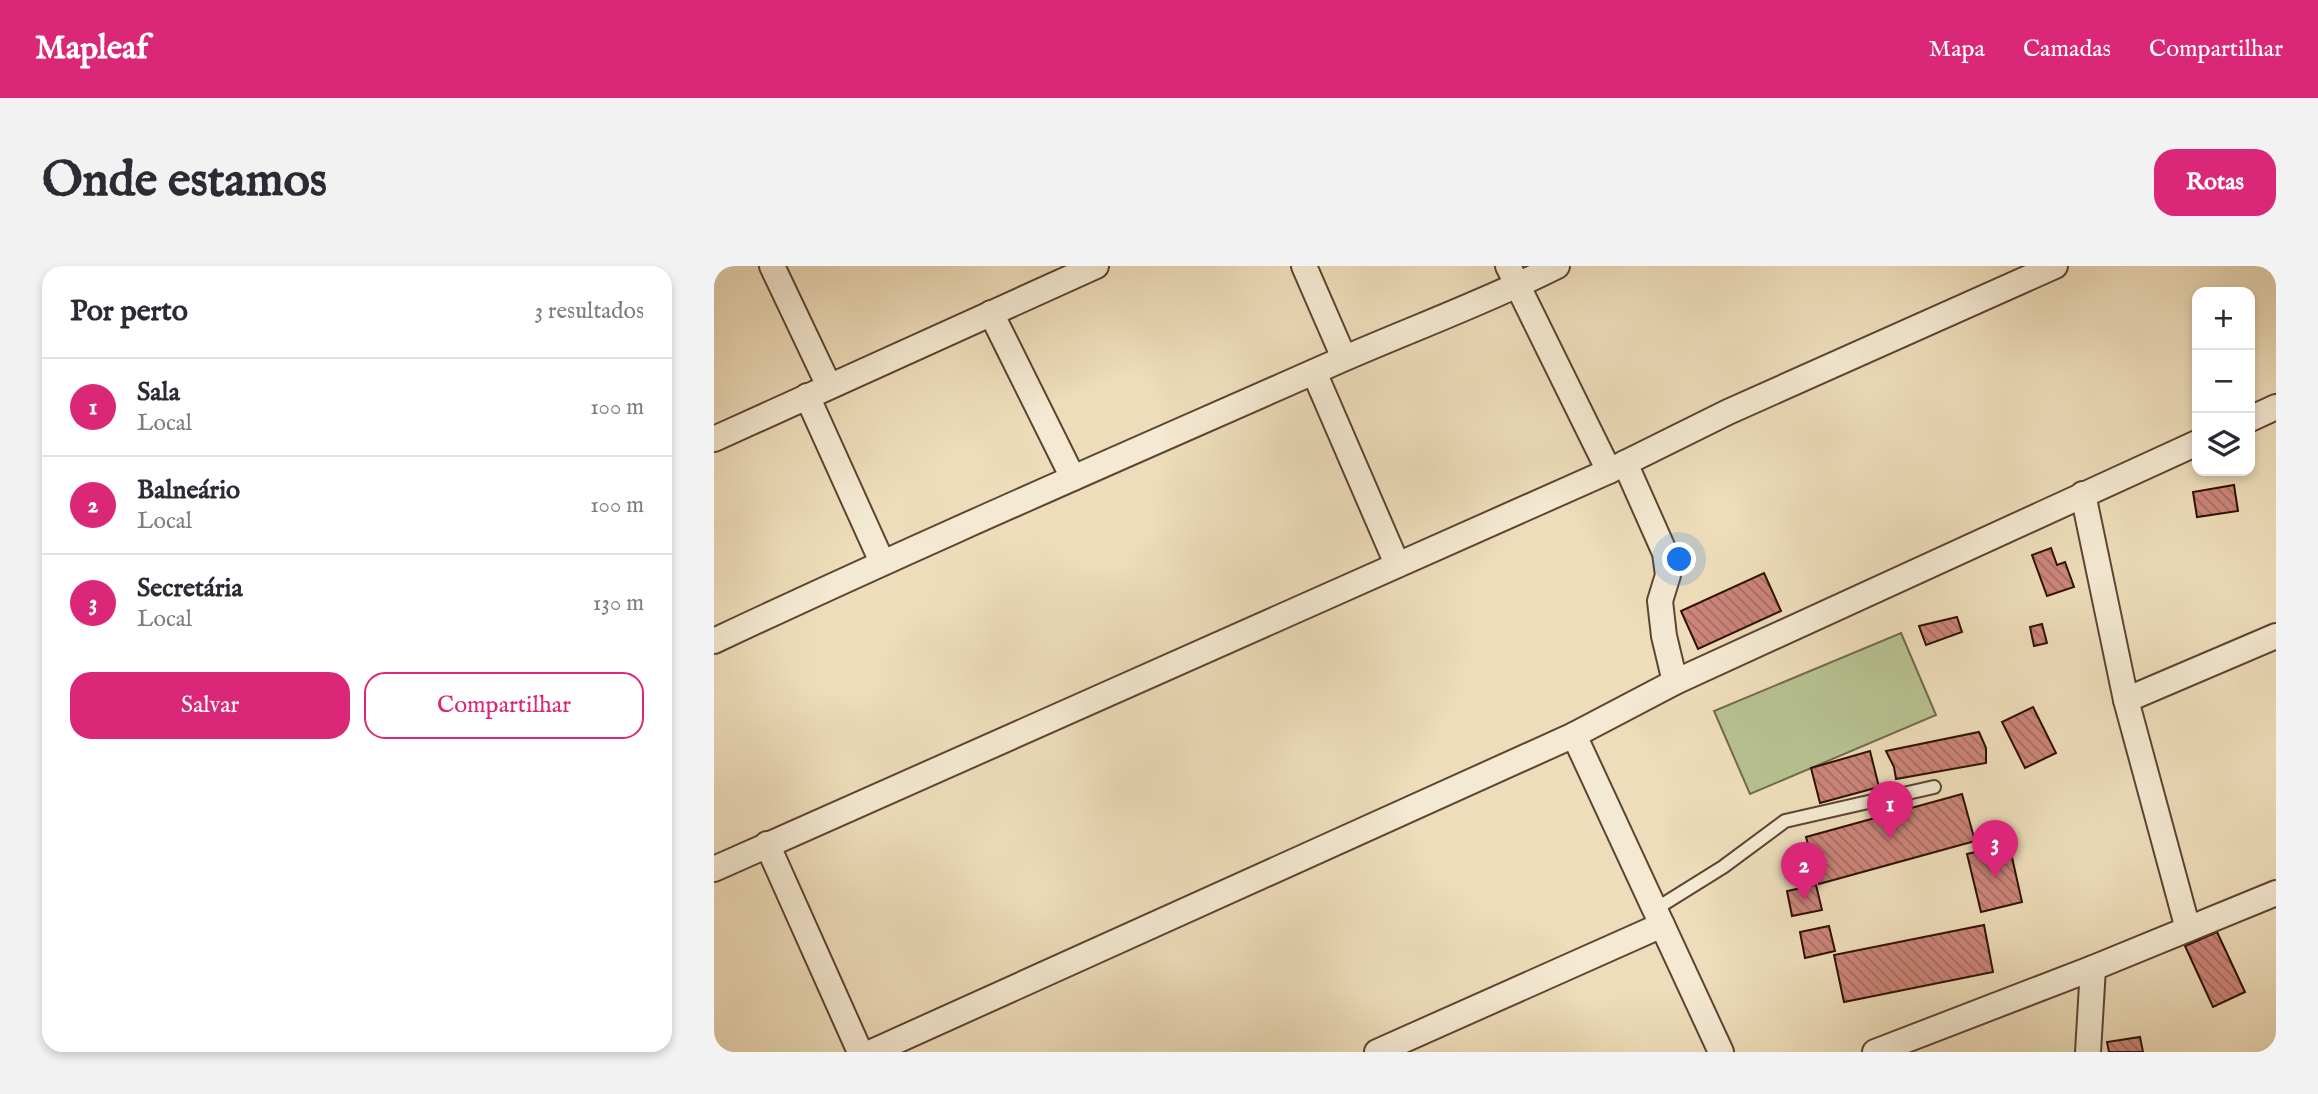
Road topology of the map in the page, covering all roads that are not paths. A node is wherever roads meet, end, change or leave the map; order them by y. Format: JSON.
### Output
{"nodes":[{"id":1,"x":772,"y":266,"type":"edge"},
{"id":2,"x":1097,"y":266,"type":"edge"},
{"id":3,"x":1304,"y":266,"type":"edge"},
{"id":4,"x":1557,"y":266,"type":"edge"},
{"id":5,"x":2055,"y":266,"type":"edge"},
{"id":6,"x":1513,"y":276,"type":"edge"},
{"id":7,"x":991,"y":313,"type":"junction"},
{"id":8,"x":1344,"y":358,"type":"junction"},
{"id":9,"x":1314,"y":372,"type":"junction"},
{"id":10,"x":818,"y":391,"type":"junction"},
{"id":11,"x":2276,"y":407,"type":"edge"},
{"id":12,"x":2255,"y":417,"type":"edge"},
{"id":13,"x":714,"y":439,"type":"edge"},
{"id":14,"x":2192,"y":445,"type":"edge"},
{"id":15,"x":1617,"y":467,"type":"junction"},
{"id":16,"x":1073,"y":478,"type":"junction"},
{"id":17,"x":2083,"y":494,"type":"junction"},
{"id":18,"x":882,"y":562,"type":"junction"},
{"id":19,"x":1396,"y":564,"type":"junction"},
{"id":20,"x":2276,"y":636,"type":"edge"},
{"id":21,"x":714,"y":641,"type":"edge"},
{"id":22,"x":1675,"y":682,"type":"junction"},
{"id":23,"x":2126,"y":700,"type":"junction"},
{"id":24,"x":1574,"y":735,"type":"junction"},
{"id":25,"x":1934,"y":787,"type":"dead end"},
{"id":26,"x":767,"y":844,"type":"junction"},
{"id":27,"x":714,"y":869,"type":"edge"},
{"id":28,"x":2276,"y":893,"type":"edge"},
{"id":29,"x":1658,"y":917,"type":"junction"},
{"id":30,"x":2188,"y":929,"type":"junction"},
{"id":31,"x":2093,"y":968,"type":"junction"},
{"id":32,"x":859,"y":1052,"type":"edge"},
{"id":33,"x":872,"y":1052,"type":"edge"},
{"id":34,"x":1377,"y":1052,"type":"edge"},
{"id":35,"x":1721,"y":1052,"type":"edge"},
{"id":36,"x":1874,"y":1052,"type":"edge"},
{"id":37,"x":2088,"y":1052,"type":"edge"}],
"edges":[{"from":1,"to":10,"type":"street"},
{"from":2,"to":7,"type":"street"},
{"from":3,"to":8,"type":"street"},
{"from":4,"to":6,"type":"street"},
{"from":5,"to":15,"type":"street"},
{"from":6,"to":8,"type":"street"},
{"from":6,"to":15,"type":"street"},
{"from":7,"to":10,"type":"street"},
{"from":7,"to":16,"type":"street"},
{"from":8,"to":9,"type":"street"},
{"from":9,"to":16,"type":"street"},
{"from":9,"to":19,"type":"street"},
{"from":10,"to":13,"type":"street"},
{"from":10,"to":18,"type":"street"},
{"from":11,"to":12,"type":"street"},
{"from":14,"to":17,"type":"street"},
{"from":15,"to":19,"type":"street"},
{"from":15,"to":22,"type":"street"},
{"from":16,"to":18,"type":"street"},
{"from":17,"to":22,"type":"street"},
{"from":17,"to":23,"type":"street"},
{"from":18,"to":21,"type":"street"},
{"from":19,"to":26,"type":"street"},
{"from":20,"to":23,"type":"street"},
{"from":22,"to":24,"type":"street"},
{"from":23,"to":30,"type":"street"},
{"from":24,"to":29,"type":"street"},
{"from":24,"to":33,"type":"street"},
{"from":25,"to":29,"type":"lane"},
{"from":26,"to":27,"type":"street"},
{"from":26,"to":32,"type":"street"},
{"from":28,"to":30,"type":"street"},
{"from":29,"to":34,"type":"street"},
{"from":29,"to":35,"type":"street"},
{"from":30,"to":31,"type":"street"},
{"from":31,"to":36,"type":"street"},
{"from":31,"to":37,"type":"street"}]}
